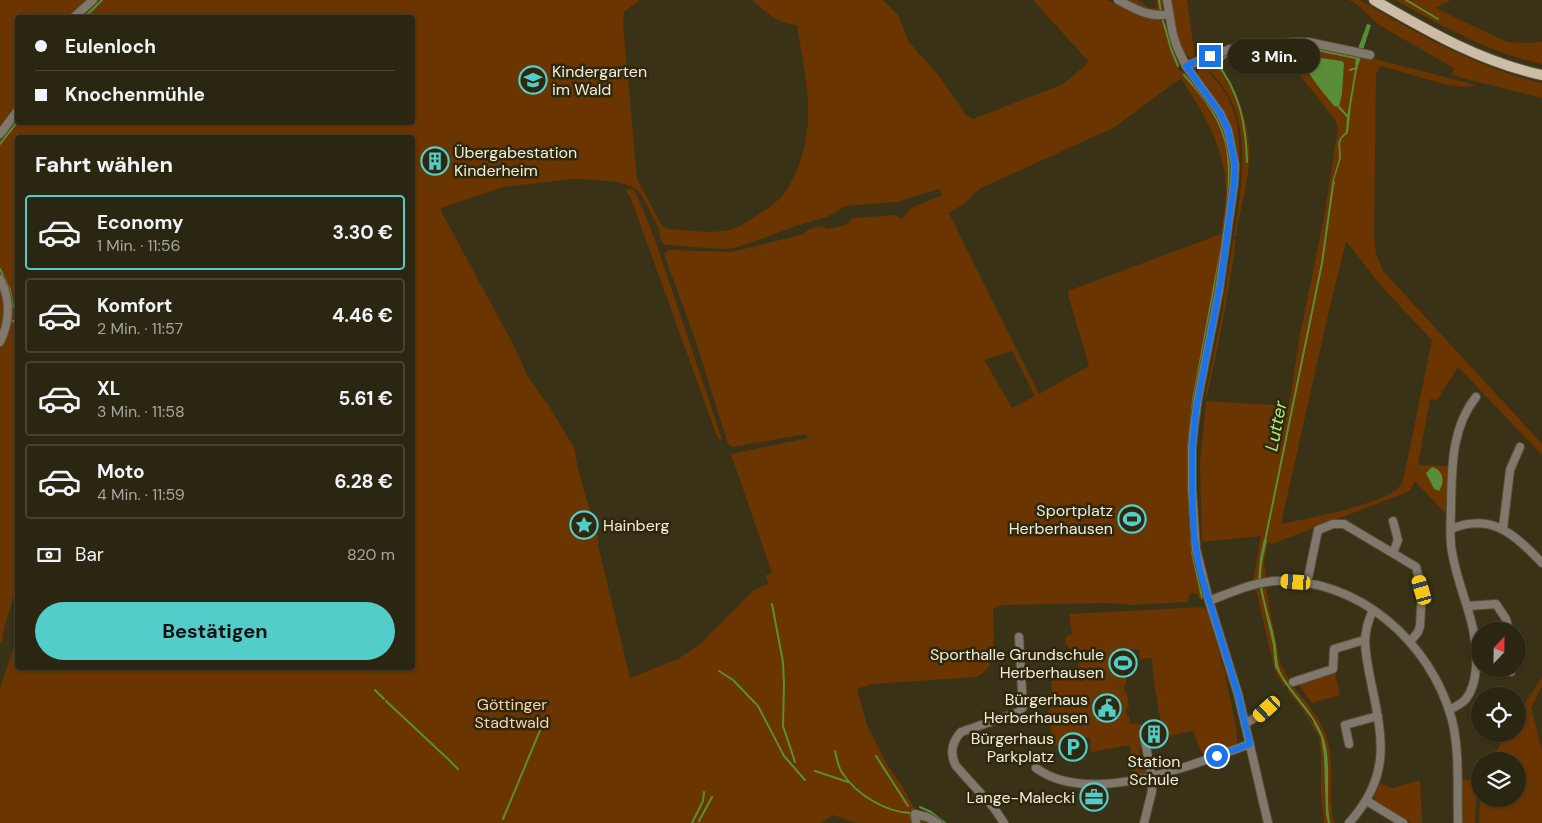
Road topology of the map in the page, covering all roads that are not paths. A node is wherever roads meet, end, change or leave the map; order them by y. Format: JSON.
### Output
{"nodes":[{"id":1,"x":93,"y":0,"type":"edge"},
{"id":2,"x":1118,"y":0,"type":"edge"},
{"id":3,"x":1167,"y":0,"type":"edge"},
{"id":4,"x":1374,"y":0,"type":"edge"},
{"id":5,"x":1169,"y":14,"type":"junction"},
{"id":6,"x":76,"y":15,"type":"edge"},
{"id":7,"x":1368,"y":55,"type":"dead end"},
{"id":8,"x":1186,"y":66,"type":"junction"},
{"id":9,"x":1542,"y":75,"type":"edge"},
{"id":10,"x":15,"y":114,"type":"edge"},
{"id":11,"x":0,"y":134,"type":"edge"},
{"id":12,"x":0,"y":279,"type":"edge"},
{"id":13,"x":0,"y":342,"type":"edge"},
{"id":14,"x":1476,"y":397,"type":"dead end"},
{"id":15,"x":1520,"y":447,"type":"dead end"},
{"id":16,"x":1393,"y":521,"type":"dead end"},
{"id":17,"x":1451,"y":525,"type":"junction"},
{"id":18,"x":1503,"y":528,"type":"junction"},
{"id":19,"x":1393,"y":553,"type":"junction"},
{"id":20,"x":1542,"y":563,"type":"edge"},
{"id":21,"x":1307,"y":583,"type":"junction"},
{"id":22,"x":1208,"y":601,"type":"junction"},
{"id":23,"x":1468,"y":606,"type":"junction"},
{"id":24,"x":1373,"y":610,"type":"junction"},
{"id":25,"x":1507,"y":622,"type":"edge"},
{"id":26,"x":1019,"y":637,"type":"dead end"},
{"id":27,"x":1364,"y":640,"type":"junction"},
{"id":28,"x":1410,"y":642,"type":"junction"},
{"id":29,"x":1293,"y":682,"type":"dead end"},
{"id":30,"x":1273,"y":706,"type":"dead end"},
{"id":31,"x":1449,"y":710,"type":"junction"},
{"id":32,"x":1342,"y":715,"type":"dead end"},
{"id":33,"x":1378,"y":716,"type":"junction"},
{"id":34,"x":1245,"y":724,"type":"junction"},
{"id":35,"x":1345,"y":724,"type":"junction"},
{"id":36,"x":1145,"y":741,"type":"dead end"},
{"id":37,"x":1250,"y":744,"type":"junction"},
{"id":38,"x":1349,"y":744,"type":"dead end"},
{"id":39,"x":1036,"y":768,"type":"dead end"},
{"id":40,"x":1152,"y":778,"type":"junction"},
{"id":41,"x":1367,"y":801,"type":"junction"},
{"id":42,"x":916,"y":823,"type":"edge"},
{"id":43,"x":938,"y":823,"type":"edge"},
{"id":44,"x":1004,"y":823,"type":"edge"},
{"id":45,"x":1144,"y":823,"type":"edge"},
{"id":46,"x":1268,"y":823,"type":"edge"},
{"id":47,"x":1349,"y":823,"type":"edge"},
{"id":48,"x":1403,"y":823,"type":"edge"},
{"id":49,"x":1458,"y":823,"type":"edge"}],
"edges":[{"from":1,"to":6,"type":"street"},
{"from":2,"to":5,"type":"street"},
{"from":3,"to":5,"type":"street"},
{"from":4,"to":9,"type":"main road"},
{"from":5,"to":8,"type":"street"},
{"from":7,"to":8,"type":"street"},
{"from":8,"to":22,"type":"street"},
{"from":10,"to":11,"type":"street"},
{"from":12,"to":13,"type":"street"},
{"from":14,"to":17,"type":"street"},
{"from":15,"to":18,"type":"street"},
{"from":16,"to":19,"type":"street"},
{"from":17,"to":18,"type":"street"},
{"from":17,"to":23,"type":"street"},
{"from":18,"to":20,"type":"street"},
{"from":19,"to":21,"type":"street"},
{"from":19,"to":28,"type":"street"},
{"from":21,"to":22,"type":"street"},
{"from":21,"to":24,"type":"street"},
{"from":22,"to":34,"type":"street"},
{"from":23,"to":25,"type":"street"},
{"from":23,"to":31,"type":"street"},
{"from":24,"to":27,"type":"street"},
{"from":24,"to":28,"type":"street"},
{"from":26,"to":44,"type":"street"},
{"from":27,"to":29,"type":"street"},
{"from":27,"to":33,"type":"street"},
{"from":28,"to":31,"type":"street"},
{"from":30,"to":34,"type":"street"},
{"from":31,"to":49,"type":"street"},
{"from":32,"to":35,"type":"street"},
{"from":33,"to":35,"type":"street"},
{"from":33,"to":41,"type":"street"},
{"from":34,"to":37,"type":"street"},
{"from":35,"to":38,"type":"street"},
{"from":36,"to":40,"type":"street"},
{"from":37,"to":40,"type":"street"},
{"from":37,"to":46,"type":"street"},
{"from":39,"to":40,"type":"street"},
{"from":40,"to":45,"type":"street"},
{"from":41,"to":47,"type":"street"},
{"from":41,"to":48,"type":"street"},
{"from":42,"to":43,"type":"street"}]}
